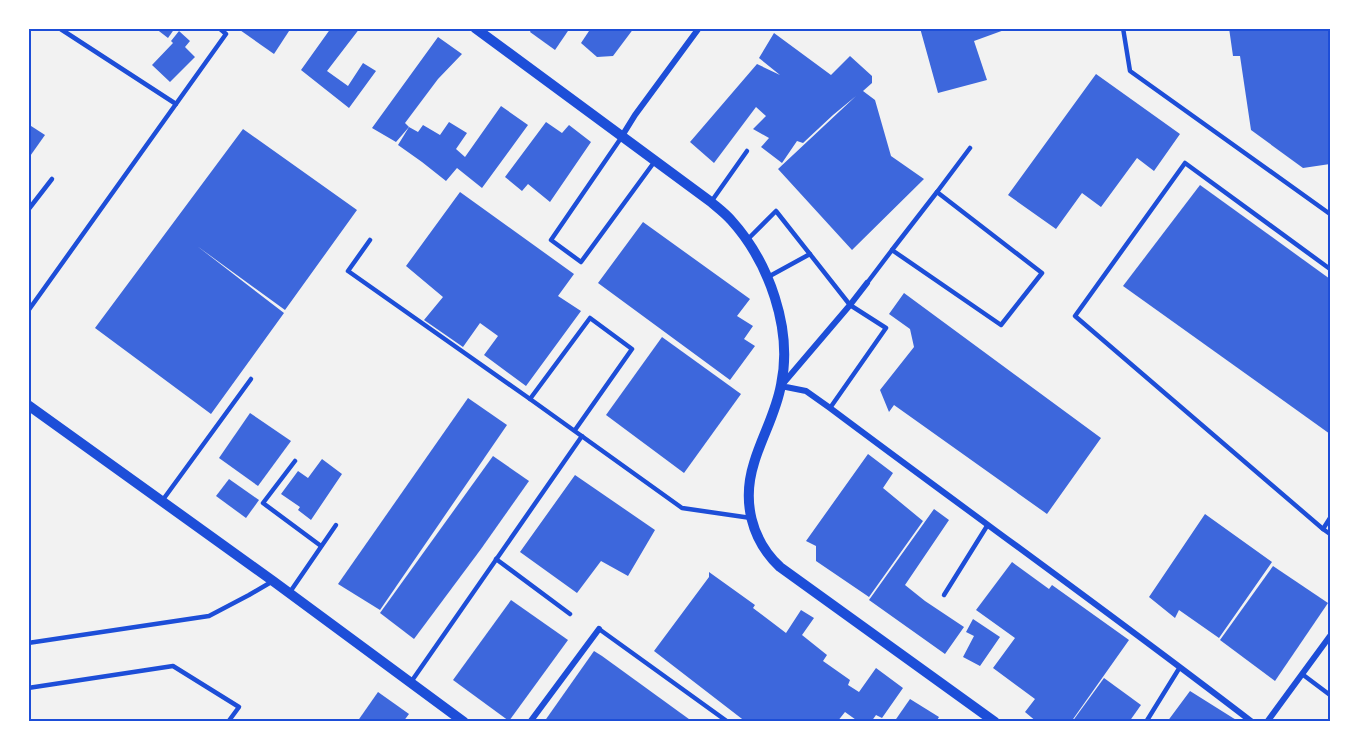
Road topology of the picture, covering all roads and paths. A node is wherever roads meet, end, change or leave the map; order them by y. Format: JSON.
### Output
{"nodes":[{"id":1,"x":59,"y":28,"type":"edge"},
{"id":2,"x":219,"y":28,"type":"edge"},
{"id":3,"x":475,"y":28,"type":"edge"},
{"id":4,"x":699,"y":28,"type":"edge"},
{"id":5,"x":1123,"y":28,"type":"edge"},
{"id":6,"x":176,"y":104,"type":"junction"},
{"id":7,"x":622,"y":136,"type":"junction"},
{"id":8,"x":970,"y":148,"type":"dead end"},
{"id":9,"x":747,"y":151,"type":"dead end"},
{"id":10,"x":655,"y":161,"type":"junction"},
{"id":11,"x":52,"y":179,"type":"dead end"},
{"id":12,"x":937,"y":192,"type":"junction"},
{"id":13,"x":711,"y":202,"type":"junction"},
{"id":14,"x":28,"y":210,"type":"edge"},
{"id":15,"x":1330,"y":214,"type":"edge"},
{"id":16,"x":370,"y":240,"type":"dead end"},
{"id":17,"x":747,"y":240,"type":"junction"},
{"id":18,"x":892,"y":250,"type":"junction"},
{"id":19,"x":810,"y":254,"type":"junction"},
{"id":20,"x":1330,"y":269,"type":"edge"},
{"id":21,"x":768,"y":277,"type":"junction"},
{"id":22,"x":867,"y":283,"type":"joint"},
{"id":23,"x":850,"y":305,"type":"junction"},
{"id":24,"x":28,"y":310,"type":"edge"},
{"id":25,"x":251,"y":379,"type":"dead end"},
{"id":26,"x":781,"y":386,"type":"junction"},
{"id":27,"x":530,"y":399,"type":"junction"},
{"id":28,"x":28,"y":405,"type":"edge"},
{"id":29,"x":830,"y":408,"type":"junction"},
{"id":30,"x":575,"y":430,"type":"junction"},
{"id":31,"x":582,"y":436,"type":"junction"},
{"id":32,"x":295,"y":461,"type":"dead end"},
{"id":33,"x":162,"y":501,"type":"junction"},
{"id":34,"x":751,"y":518,"type":"junction"},
{"id":35,"x":1330,"y":518,"type":"edge"},
{"id":36,"x":336,"y":525,"type":"dead end"},
{"id":37,"x":987,"y":526,"type":"junction"},
{"id":38,"x":1323,"y":529,"type":"junction"},
{"id":39,"x":1330,"y":534,"type":"edge"},
{"id":40,"x":321,"y":546,"type":"junction"},
{"id":41,"x":496,"y":559,"type":"junction"},
{"id":42,"x":273,"y":581,"type":"junction"},
{"id":43,"x":289,"y":594,"type":"junction"},
{"id":44,"x":944,"y":595,"type":"dead end"},
{"id":45,"x":570,"y":614,"type":"dead end"},
{"id":46,"x":599,"y":629,"type":"joint"},
{"id":47,"x":1330,"y":636,"type":"edge"},
{"id":48,"x":28,"y":643,"type":"edge"},
{"id":49,"x":1180,"y":667,"type":"junction"},
{"id":50,"x":1302,"y":674,"type":"junction"},
{"id":51,"x":410,"y":682,"type":"junction"},
{"id":52,"x":28,"y":688,"type":"edge"},
{"id":53,"x":1330,"y":695,"type":"edge"},
{"id":54,"x":228,"y":722,"type":"edge"},
{"id":55,"x":464,"y":722,"type":"edge"},
{"id":56,"x":530,"y":722,"type":"edge"},
{"id":57,"x":728,"y":722,"type":"edge"},
{"id":58,"x":995,"y":722,"type":"edge"},
{"id":59,"x":1146,"y":722,"type":"edge"},
{"id":60,"x":1252,"y":722,"type":"edge"},
{"id":61,"x":1267,"y":722,"type":"edge"}],
"edges":[{"from":1,"to":6,"type":"lane"},
{"from":2,"to":6,"type":"lane"},
{"from":3,"to":7,"type":"street"},
{"from":4,"to":7,"type":"street"},
{"from":5,"to":15,"type":"lane"},
{"from":6,"to":24,"type":"lane"},
{"from":7,"to":10,"type":"street"},
{"from":7,"to":10,"type":"lane"},
{"from":8,"to":12,"type":"lane"},
{"from":9,"to":13,"type":"lane"},
{"from":10,"to":13,"type":"street"},
{"from":11,"to":14,"type":"lane"},
{"from":12,"to":18,"type":"lane"},
{"from":12,"to":18,"type":"lane"},
{"from":13,"to":17,"type":"street"},
{"from":16,"to":27,"type":"lane"},
{"from":17,"to":19,"type":"lane"},
{"from":17,"to":21,"type":"street"},
{"from":18,"to":22,"type":"lane"},
{"from":19,"to":21,"type":"lane"},
{"from":19,"to":23,"type":"lane"},
{"from":20,"to":38,"type":"lane"},
{"from":21,"to":26,"type":"street"},
{"from":22,"to":23,"type":"street"},
{"from":23,"to":26,"type":"street"},
{"from":23,"to":29,"type":"lane"},
{"from":25,"to":33,"type":"lane"},
{"from":26,"to":29,"type":"street"},
{"from":26,"to":34,"type":"street"},
{"from":27,"to":30,"type":"lane"},
{"from":27,"to":30,"type":"lane"},
{"from":28,"to":33,"type":"street"},
{"from":29,"to":37,"type":"street"},
{"from":30,"to":31,"type":"lane"},
{"from":31,"to":34,"type":"lane"},
{"from":31,"to":41,"type":"lane"},
{"from":32,"to":40,"type":"lane"},
{"from":33,"to":42,"type":"street"},
{"from":34,"to":58,"type":"street"},
{"from":35,"to":38,"type":"lane"},
{"from":36,"to":40,"type":"lane"},
{"from":37,"to":44,"type":"lane"},
{"from":37,"to":49,"type":"street"},
{"from":38,"to":39,"type":"lane"},
{"from":40,"to":43,"type":"lane"},
{"from":41,"to":45,"type":"lane"},
{"from":41,"to":51,"type":"lane"},
{"from":42,"to":43,"type":"street"},
{"from":42,"to":48,"type":"lane"},
{"from":43,"to":51,"type":"street"},
{"from":46,"to":56,"type":"street"},
{"from":46,"to":57,"type":"lane"},
{"from":47,"to":50,"type":"street"},
{"from":49,"to":59,"type":"lane"},
{"from":49,"to":60,"type":"street"},
{"from":50,"to":53,"type":"lane"},
{"from":50,"to":61,"type":"street"},
{"from":51,"to":55,"type":"street"},
{"from":52,"to":54,"type":"lane"}]}
